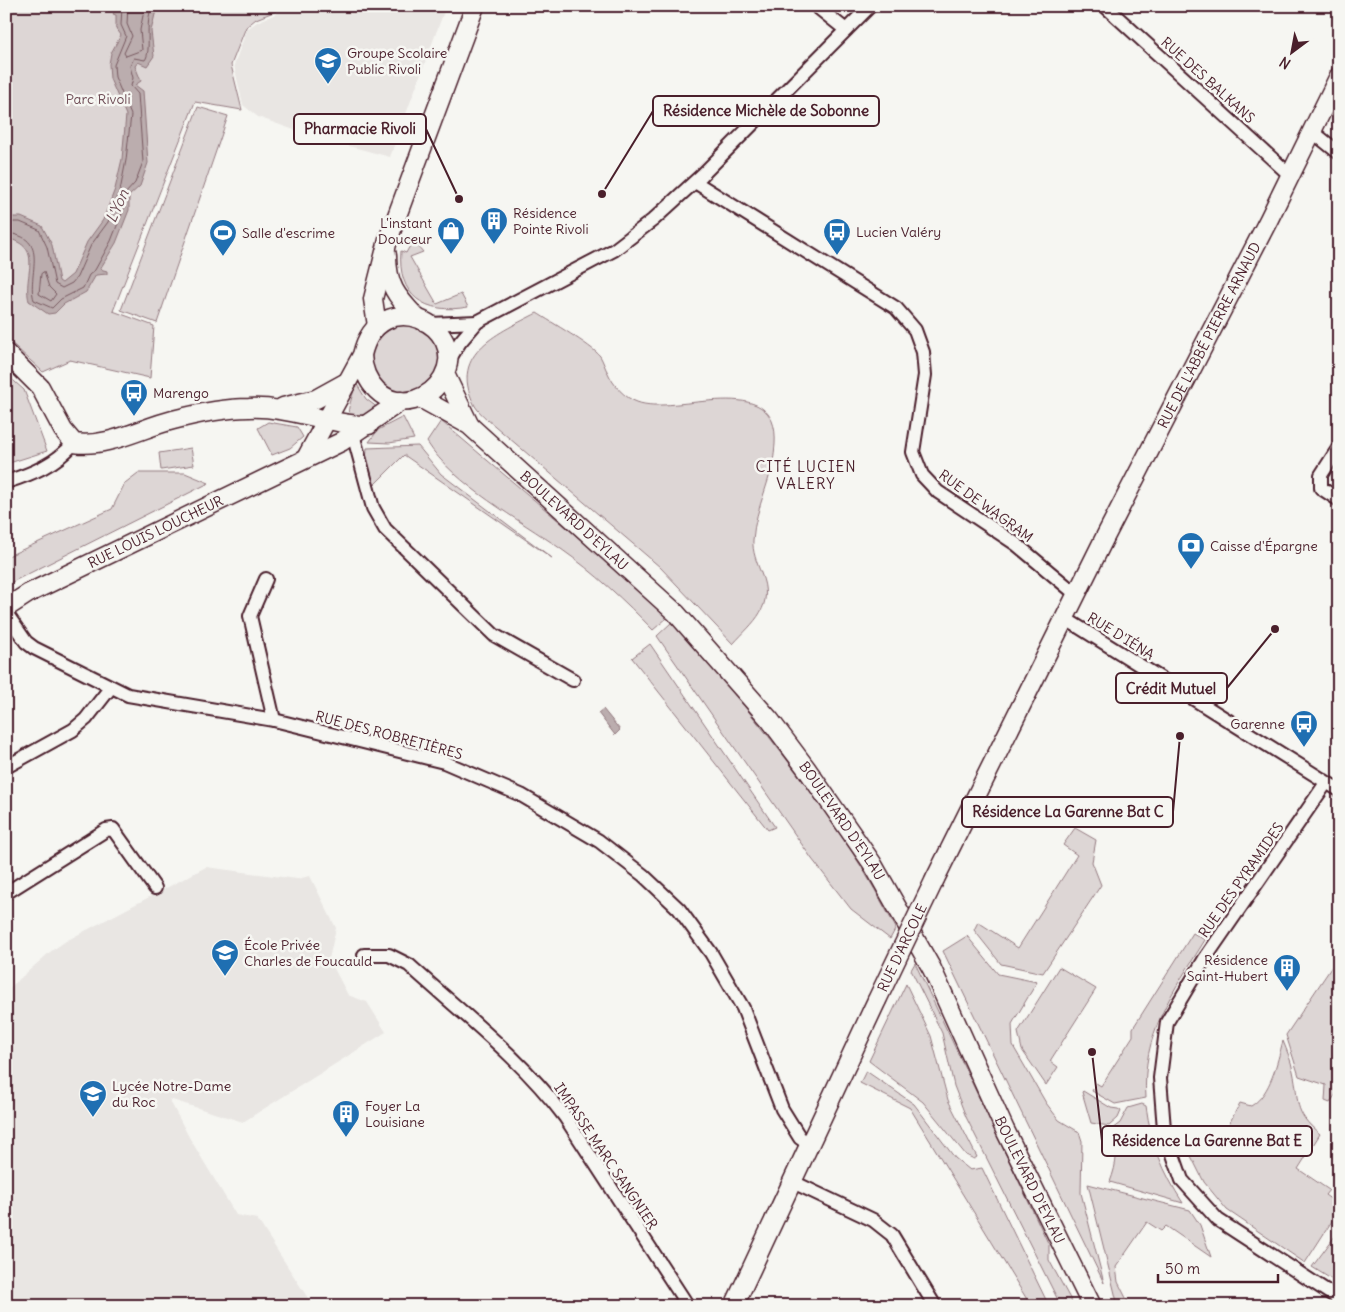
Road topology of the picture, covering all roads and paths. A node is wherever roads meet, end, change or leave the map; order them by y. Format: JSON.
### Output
{"nodes":[{"id":1,"x":475,"y":6,"type":"edge"},
{"id":2,"x":816,"y":6,"type":"edge"},
{"id":3,"x":870,"y":6,"type":"edge"},
{"id":4,"x":1105,"y":6,"type":"edge"},
{"id":5,"x":846,"y":30,"type":"junction"},
{"id":6,"x":1339,"y":76,"type":"edge"},
{"id":7,"x":1313,"y":132,"type":"junction"},
{"id":8,"x":1339,"y":152,"type":"edge"},
{"id":9,"x":1290,"y":175,"type":"junction"},
{"id":10,"x":695,"y":182,"type":"junction"},
{"id":11,"x":388,"y":240,"type":"junction"},
{"id":12,"x":423,"y":320,"type":"junction"},
{"id":13,"x":477,"y":322,"type":"junction"},
{"id":14,"x":377,"y":326,"type":"junction"},
{"id":15,"x":6,"y":353,"type":"edge"},
{"id":16,"x":362,"y":355,"type":"junction"},
{"id":17,"x":446,"y":368,"type":"junction"},
{"id":18,"x":345,"y":383,"type":"junction"},
{"id":19,"x":420,"y":398,"type":"junction"},
{"id":20,"x":401,"y":401,"type":"junction"},
{"id":21,"x":279,"y":408,"type":"junction"},
{"id":22,"x":328,"y":420,"type":"junction"},
{"id":23,"x":368,"y":425,"type":"junction"},
{"id":24,"x":469,"y":425,"type":"junction"},
{"id":25,"x":353,"y":434,"type":"junction"},
{"id":26,"x":74,"y":443,"type":"junction"},
{"id":27,"x":1339,"y":447,"type":"edge"},
{"id":28,"x":306,"y":458,"type":"junction"},
{"id":29,"x":6,"y":482,"type":"edge"},
{"id":30,"x":1339,"y":500,"type":"edge"},
{"id":31,"x":266,"y":579,"type":"dead end"},
{"id":32,"x":1077,"y":595,"type":"junction"},
{"id":33,"x":6,"y":608,"type":"edge"},
{"id":34,"x":6,"y":613,"type":"edge"},
{"id":35,"x":1066,"y":619,"type":"junction"},
{"id":36,"x":573,"y":680,"type":"dead end"},
{"id":37,"x":111,"y":687,"type":"junction"},
{"id":38,"x":274,"y":720,"type":"junction"},
{"id":39,"x":6,"y":767,"type":"edge"},
{"id":40,"x":1326,"y":782,"type":"junction"},
{"id":41,"x":1339,"y":790,"type":"edge"},
{"id":42,"x":155,"y":888,"type":"dead end"},
{"id":43,"x":6,"y":893,"type":"edge"},
{"id":44,"x":364,"y":955,"type":"dead end"},
{"id":45,"x":810,"y":1145,"type":"junction"},
{"id":46,"x":793,"y":1182,"type":"junction"},
{"id":47,"x":1339,"y":1299,"type":"edge"},
{"id":48,"x":688,"y":1306,"type":"edge"},
{"id":49,"x":734,"y":1306,"type":"edge"},
{"id":50,"x":935,"y":1306,"type":"edge"},
{"id":51,"x":1092,"y":1306,"type":"edge"}],
"edges":[{"from":1,"to":11,"type":"main road"},
{"from":2,"to":5,"type":"street"},
{"from":3,"to":5,"type":"street"},
{"from":4,"to":9,"type":"street","name":"RUE DES BALKANS"},
{"from":5,"to":10,"type":"street"},
{"from":6,"to":7,"type":"main road","name":"RUE DE L'ABBÉ PIERRE ARNAUD"},
{"from":7,"to":8,"type":"street"},
{"from":7,"to":9,"type":"main road","name":"RUE DE L'ABBÉ PIERRE ARNAUD"},
{"from":9,"to":32,"type":"main road","name":"RUE DE L'ABBÉ PIERRE ARNAUD"},
{"from":10,"to":13,"type":"street"},
{"from":10,"to":32,"type":"street","name":"RUE DE WAGRAM"},
{"from":11,"to":12,"type":"main road"},
{"from":11,"to":14,"type":"main road"},
{"from":12,"to":13,"type":"street"},
{"from":12,"to":14,"type":"main road"},
{"from":12,"to":17,"type":"main road"},
{"from":13,"to":17,"type":"street"},
{"from":14,"to":16,"type":"main road"},
{"from":15,"to":26,"type":"main road"},
{"from":16,"to":18,"type":"main road"},
{"from":16,"to":20,"type":"main road"},
{"from":17,"to":19,"type":"main road"},
{"from":17,"to":24,"type":"main road","name":"BOULEVARD D'EYLAU"},
{"from":18,"to":21,"type":"main road"},
{"from":18,"to":22,"type":"main road"},
{"from":19,"to":20,"type":"main road"},
{"from":19,"to":24,"type":"main road","name":"BOULEVARD D'EYLAU"},
{"from":20,"to":23,"type":"main road","name":"RUE LOUIS LOUCHEUR"},
{"from":21,"to":22,"type":"main road"},
{"from":21,"to":26,"type":"main road"},
{"from":22,"to":23,"type":"main road"},
{"from":22,"to":28,"type":"main road"},
{"from":23,"to":25,"type":"main road","name":"RUE LOUIS LOUCHEUR"},
{"from":24,"to":51,"type":"main road","name":"BOULEVARD D'EYLAU"},
{"from":25,"to":28,"type":"main road","name":"RUE LOUIS LOUCHEUR"},
{"from":25,"to":36,"type":"street"},
{"from":26,"to":29,"type":"street"},
{"from":27,"to":30,"type":"street"},
{"from":28,"to":33,"type":"main road","name":"RUE LOUIS LOUCHEUR"},
{"from":31,"to":38,"type":"street"},
{"from":32,"to":35,"type":"main road","name":"RUE D'ARCOLE"},
{"from":34,"to":37,"type":"street","name":"RUE DES ROBRETIÈRES"},
{"from":35,"to":40,"type":"street","name":"RUE D'IÉNA"},
{"from":35,"to":45,"type":"main road","name":"RUE D'ARCOLE","bridge":true},
{"from":37,"to":38,"type":"street","name":"RUE DES ROBRETIÈRES"},
{"from":37,"to":39,"type":"street"},
{"from":38,"to":45,"type":"street","name":"RUE DES ROBRETIÈRES"},
{"from":40,"to":41,"type":"street","name":"RUE D'IÉNA"},
{"from":40,"to":47,"type":"street","name":"RUE DES PYRAMIDES"},
{"from":42,"to":43,"type":"street"},
{"from":44,"to":48,"type":"street","name":"IMPASSE MARC SANGNIER"},
{"from":45,"to":46,"type":"main road","name":"RUE D'ARCOLE"},
{"from":46,"to":49,"type":"main road","name":"RUE D'ARCOLE"},
{"from":46,"to":50,"type":"street"}]}
